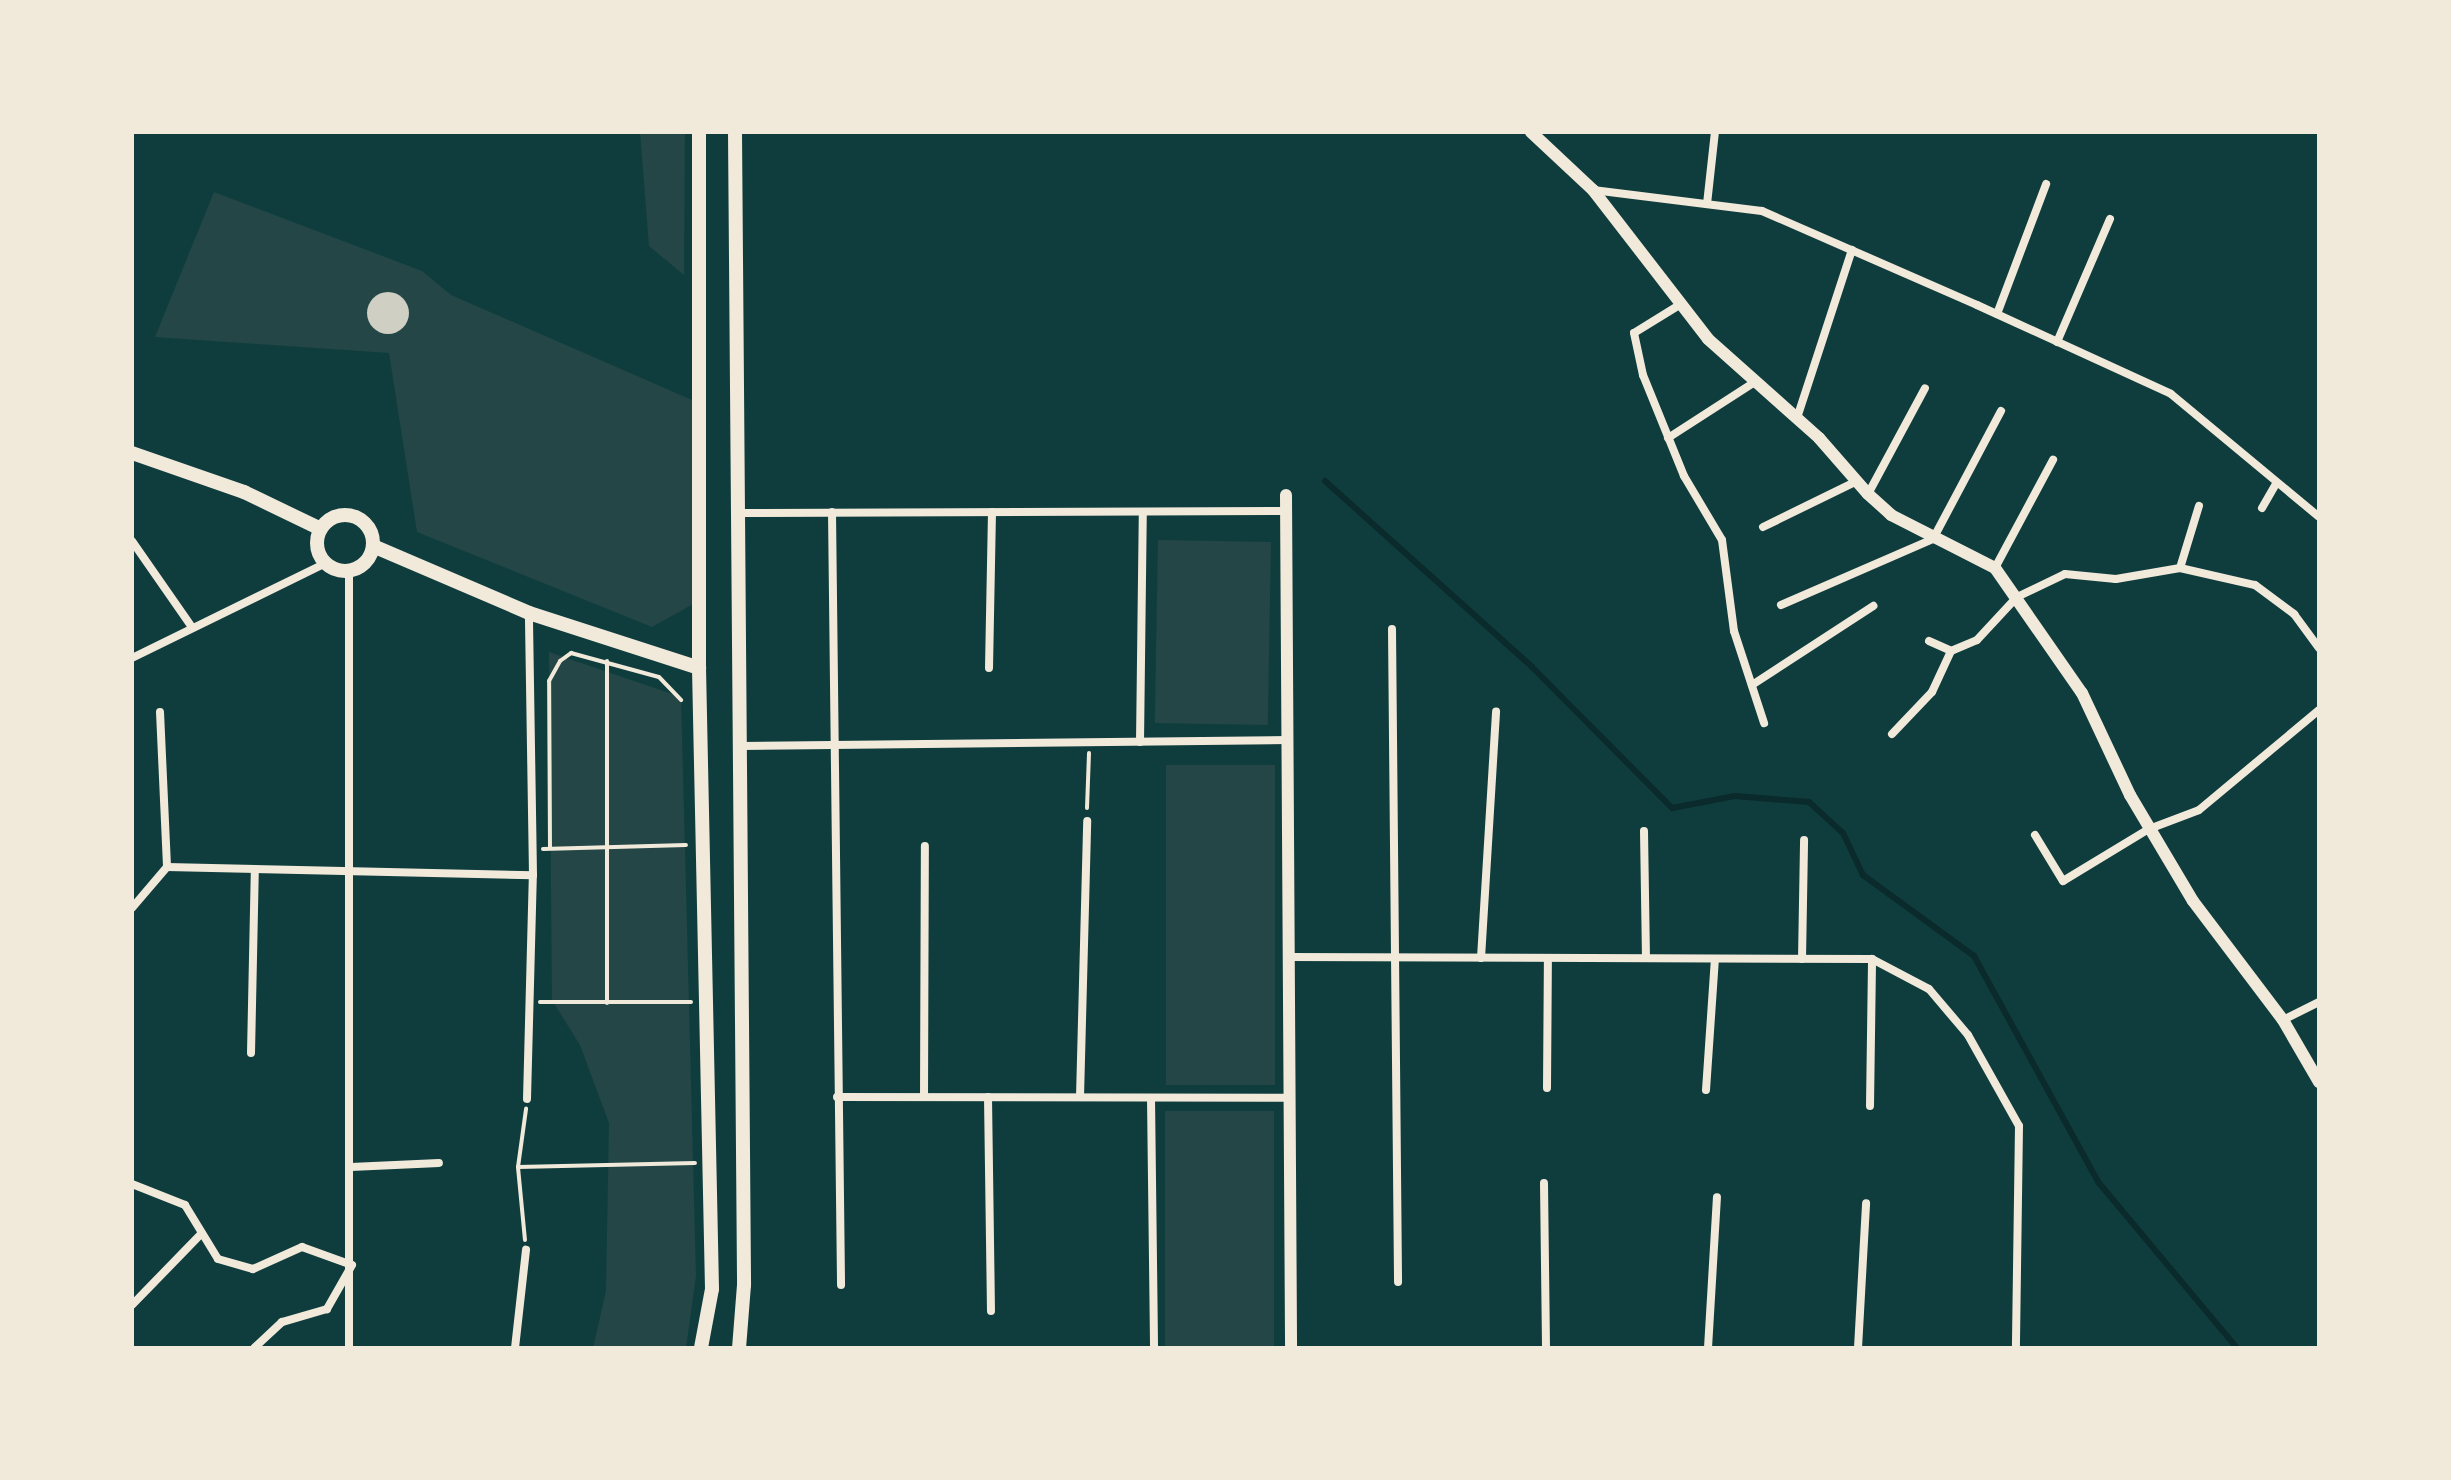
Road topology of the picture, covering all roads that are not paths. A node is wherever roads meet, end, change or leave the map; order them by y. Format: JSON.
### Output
{"nodes":[{"id":1,"x":699,"y":132,"type":"edge"},
{"id":2,"x":735,"y":132,"type":"edge"},
{"id":3,"x":1531,"y":132,"type":"edge"},
{"id":4,"x":1715,"y":132,"type":"edge"},
{"id":5,"x":2046,"y":184,"type":"dead end"},
{"id":6,"x":1593,"y":190,"type":"junction"},
{"id":7,"x":1707,"y":204,"type":"junction"},
{"id":8,"x":2110,"y":219,"type":"dead end"},
{"id":9,"x":1852,"y":250,"type":"junction"},
{"id":10,"x":1681,"y":304,"type":"junction"},
{"id":11,"x":1997,"y":314,"type":"junction"},
{"id":12,"x":2057,"y":342,"type":"junction"},
{"id":13,"x":1755,"y":382,"type":"junction"},
{"id":14,"x":1925,"y":388,"type":"dead end"},
{"id":15,"x":2001,"y":411,"type":"dead end"},
{"id":16,"x":1797,"y":418,"type":"junction"},
{"id":17,"x":1668,"y":438,"type":"junction"},
{"id":18,"x":132,"y":453,"type":"edge"},
{"id":19,"x":2053,"y":460,"type":"dead end"},
{"id":20,"x":1857,"y":481,"type":"junction"},
{"id":21,"x":2276,"y":484,"type":"junction"},
{"id":22,"x":1868,"y":494,"type":"junction"},
{"id":23,"x":1286,"y":495,"type":"dead end"},
{"id":24,"x":2199,"y":506,"type":"dead end"},
{"id":25,"x":2262,"y":508,"type":"dead end"},
{"id":26,"x":1286,"y":511,"type":"junction"},
{"id":27,"x":832,"y":512,"type":"junction"},
{"id":28,"x":992,"y":512,"type":"junction"},
{"id":29,"x":1143,"y":512,"type":"junction"},
{"id":30,"x":740,"y":513,"type":"junction"},
{"id":31,"x":2319,"y":517,"type":"edge"},
{"id":32,"x":1763,"y":527,"type":"dead end"},
{"id":33,"x":321,"y":529,"type":"junction"},
{"id":34,"x":1933,"y":539,"type":"junction"},
{"id":35,"x":132,"y":541,"type":"edge"},
{"id":36,"x":373,"y":546,"type":"junction"},
{"id":37,"x":326,"y":563,"type":"junction"},
{"id":38,"x":1995,"y":568,"type":"junction"},
{"id":39,"x":2180,"y":568,"type":"junction"},
{"id":40,"x":349,"y":571,"type":"junction"},
{"id":41,"x":2017,"y":597,"type":"junction"},
{"id":42,"x":1781,"y":605,"type":"dead end"},
{"id":43,"x":1873,"y":606,"type":"dead end"},
{"id":44,"x":529,"y":613,"type":"junction"},
{"id":45,"x":191,"y":626,"type":"junction"},
{"id":46,"x":1392,"y":629,"type":"dead end"},
{"id":47,"x":1929,"y":641,"type":"dead end"},
{"id":48,"x":2319,"y":648,"type":"edge"},
{"id":49,"x":1951,"y":651,"type":"junction"},
{"id":50,"x":132,"y":658,"type":"edge"},
{"id":51,"x":699,"y":668,"type":"junction"},
{"id":52,"x":989,"y":668,"type":"dead end"},
{"id":53,"x":1752,"y":685,"type":"junction"},
{"id":54,"x":2319,"y":710,"type":"edge"},
{"id":55,"x":1496,"y":711,"type":"dead end"},
{"id":56,"x":160,"y":712,"type":"dead end"},
{"id":57,"x":1764,"y":723,"type":"dead end"},
{"id":58,"x":1892,"y":734,"type":"dead end"},
{"id":59,"x":1288,"y":740,"type":"junction"},
{"id":60,"x":1140,"y":742,"type":"junction"},
{"id":61,"x":832,"y":745,"type":"junction"},
{"id":62,"x":741,"y":746,"type":"junction"},
{"id":63,"x":1087,"y":821,"type":"road end"},
{"id":64,"x":2149,"y":829,"type":"junction"},
{"id":65,"x":1644,"y":831,"type":"dead end"},
{"id":66,"x":2035,"y":835,"type":"dead end"},
{"id":67,"x":1804,"y":840,"type":"dead end"},
{"id":68,"x":925,"y":846,"type":"dead end"},
{"id":69,"x":167,"y":867,"type":"junction"},
{"id":70,"x":255,"y":869,"type":"junction"},
{"id":71,"x":350,"y":872,"type":"junction"},
{"id":72,"x":533,"y":875,"type":"junction"},
{"id":73,"x":132,"y":908,"type":"edge"},
{"id":74,"x":1289,"y":957,"type":"junction"},
{"id":75,"x":1393,"y":957,"type":"junction"},
{"id":76,"x":1481,"y":958,"type":"junction"},
{"id":77,"x":1548,"y":958,"type":"junction"},
{"id":78,"x":1646,"y":958,"type":"junction"},
{"id":79,"x":1715,"y":959,"type":"junction"},
{"id":80,"x":1802,"y":959,"type":"junction"},
{"id":81,"x":1872,"y":959,"type":"junction"},
{"id":82,"x":2319,"y":1002,"type":"edge"},
{"id":83,"x":2283,"y":1020,"type":"junction"},
{"id":84,"x":251,"y":1053,"type":"dead end"},
{"id":85,"x":2319,"y":1082,"type":"edge"},
{"id":86,"x":1547,"y":1088,"type":"dead end"},
{"id":87,"x":1706,"y":1090,"type":"dead end"},
{"id":88,"x":837,"y":1097,"type":"junction"},
{"id":89,"x":924,"y":1097,"type":"junction"},
{"id":90,"x":988,"y":1097,"type":"junction"},
{"id":91,"x":1080,"y":1097,"type":"junction"},
{"id":92,"x":1151,"y":1098,"type":"junction"},
{"id":93,"x":1290,"y":1098,"type":"junction"},
{"id":94,"x":527,"y":1099,"type":"road end"},
{"id":95,"x":1870,"y":1106,"type":"dead end"},
{"id":96,"x":439,"y":1163,"type":"dead end"},
{"id":97,"x":351,"y":1167,"type":"junction"},
{"id":98,"x":1544,"y":1183,"type":"dead end"},
{"id":99,"x":132,"y":1184,"type":"edge"},
{"id":100,"x":1717,"y":1197,"type":"dead end"},
{"id":101,"x":1866,"y":1203,"type":"dead end"},
{"id":102,"x":202,"y":1233,"type":"junction"},
{"id":103,"x":526,"y":1250,"type":"road end"},
{"id":104,"x":352,"y":1265,"type":"junction"},
{"id":105,"x":1398,"y":1282,"type":"dead end"},
{"id":106,"x":841,"y":1285,"type":"dead end"},
{"id":107,"x":132,"y":1305,"type":"edge"},
{"id":108,"x":991,"y":1311,"type":"dead end"},
{"id":109,"x":254,"y":1348,"type":"edge"},
{"id":110,"x":349,"y":1348,"type":"edge"},
{"id":111,"x":515,"y":1348,"type":"edge"},
{"id":112,"x":701,"y":1348,"type":"edge"},
{"id":113,"x":739,"y":1348,"type":"edge"},
{"id":114,"x":1154,"y":1348,"type":"edge"},
{"id":115,"x":1291,"y":1348,"type":"edge"},
{"id":116,"x":1546,"y":1348,"type":"edge"},
{"id":117,"x":1708,"y":1348,"type":"edge"},
{"id":118,"x":1858,"y":1348,"type":"edge"},
{"id":119,"x":2016,"y":1348,"type":"edge"}],
"edges":[{"from":1,"to":51,"type":"main road"},
{"from":2,"to":30,"type":"main road"},
{"from":3,"to":6,"type":"street"},
{"from":4,"to":7,"type":"street"},
{"from":5,"to":11,"type":"street"},
{"from":6,"to":7,"type":"street"},
{"from":6,"to":10,"type":"street"},
{"from":7,"to":9,"type":"street"},
{"from":8,"to":12,"type":"street"},
{"from":9,"to":11,"type":"street"},
{"from":9,"to":16,"type":"street"},
{"from":10,"to":13,"type":"street"},
{"from":10,"to":17,"type":"street"},
{"from":11,"to":12,"type":"street"},
{"from":12,"to":21,"type":"street"},
{"from":13,"to":16,"type":"street"},
{"from":13,"to":17,"type":"street"},
{"from":14,"to":22,"type":"street"},
{"from":15,"to":34,"type":"street"},
{"from":16,"to":20,"type":"street"},
{"from":17,"to":53,"type":"street"},
{"from":18,"to":33,"type":"main road"},
{"from":19,"to":38,"type":"street"},
{"from":20,"to":22,"type":"street"},
{"from":20,"to":32,"type":"street"},
{"from":21,"to":25,"type":"street"},
{"from":21,"to":31,"type":"street"},
{"from":22,"to":34,"type":"street"},
{"from":23,"to":26,"type":"street"},
{"from":24,"to":39,"type":"street"},
{"from":26,"to":29,"type":"street"},
{"from":26,"to":59,"type":"street"},
{"from":27,"to":28,"type":"street"},
{"from":27,"to":30,"type":"street"},
{"from":27,"to":61,"type":"street"},
{"from":28,"to":29,"type":"street"},
{"from":28,"to":52,"type":"street"},
{"from":29,"to":60,"type":"street"},
{"from":30,"to":62,"type":"main road"},
{"from":33,"to":36,"type":"main road"},
{"from":33,"to":37,"type":"main road"},
{"from":34,"to":38,"type":"street"},
{"from":34,"to":42,"type":"street"},
{"from":35,"to":45,"type":"street"},
{"from":36,"to":40,"type":"main road"},
{"from":36,"to":44,"type":"main road"},
{"from":37,"to":40,"type":"main road"},
{"from":37,"to":45,"type":"street"},
{"from":38,"to":41,"type":"street"},
{"from":39,"to":41,"type":"street"},
{"from":39,"to":48,"type":"street"},
{"from":40,"to":71,"type":"street"},
{"from":41,"to":49,"type":"street"},
{"from":41,"to":64,"type":"street"},
{"from":43,"to":53,"type":"street"},
{"from":44,"to":51,"type":"main road"},
{"from":44,"to":72,"type":"street"},
{"from":45,"to":50,"type":"street"},
{"from":46,"to":75,"type":"street"},
{"from":47,"to":49,"type":"street"},
{"from":49,"to":58,"type":"street"},
{"from":51,"to":112,"type":"main road"},
{"from":53,"to":57,"type":"street"},
{"from":54,"to":64,"type":"street"},
{"from":55,"to":76,"type":"street"},
{"from":56,"to":69,"type":"street"},
{"from":59,"to":60,"type":"street"},
{"from":59,"to":74,"type":"street"},
{"from":60,"to":61,"type":"street"},
{"from":61,"to":62,"type":"street"},
{"from":61,"to":88,"type":"street"},
{"from":62,"to":113,"type":"main road"},
{"from":63,"to":91,"type":"street"},
{"from":64,"to":66,"type":"street"},
{"from":64,"to":83,"type":"street"},
{"from":65,"to":78,"type":"street"},
{"from":67,"to":80,"type":"street"},
{"from":68,"to":89,"type":"street"},
{"from":69,"to":70,"type":"street"},
{"from":69,"to":73,"type":"street"},
{"from":70,"to":71,"type":"street"},
{"from":70,"to":84,"type":"street"},
{"from":71,"to":72,"type":"street"},
{"from":71,"to":97,"type":"street"},
{"from":72,"to":94,"type":"street"},
{"from":74,"to":75,"type":"street"},
{"from":74,"to":93,"type":"street"},
{"from":75,"to":76,"type":"street"},
{"from":75,"to":105,"type":"street"},
{"from":76,"to":77,"type":"street"},
{"from":77,"to":78,"type":"street"},
{"from":77,"to":86,"type":"street"},
{"from":78,"to":79,"type":"street"},
{"from":79,"to":80,"type":"street"},
{"from":79,"to":87,"type":"street"},
{"from":80,"to":81,"type":"street"},
{"from":81,"to":95,"type":"street"},
{"from":81,"to":119,"type":"street"},
{"from":82,"to":83,"type":"street"},
{"from":83,"to":85,"type":"street"},
{"from":88,"to":89,"type":"street"},
{"from":88,"to":106,"type":"street"},
{"from":89,"to":90,"type":"street"},
{"from":90,"to":91,"type":"street"},
{"from":90,"to":108,"type":"street"},
{"from":91,"to":92,"type":"street"},
{"from":92,"to":93,"type":"street"},
{"from":92,"to":114,"type":"street"},
{"from":93,"to":115,"type":"street"},
{"from":96,"to":97,"type":"street"},
{"from":97,"to":104,"type":"street"},
{"from":98,"to":116,"type":"street"},
{"from":99,"to":102,"type":"street"},
{"from":100,"to":117,"type":"street"},
{"from":101,"to":118,"type":"street"},
{"from":102,"to":104,"type":"street"},
{"from":102,"to":107,"type":"street"},
{"from":103,"to":111,"type":"street"},
{"from":104,"to":109,"type":"street"},
{"from":104,"to":110,"type":"street"}]}
